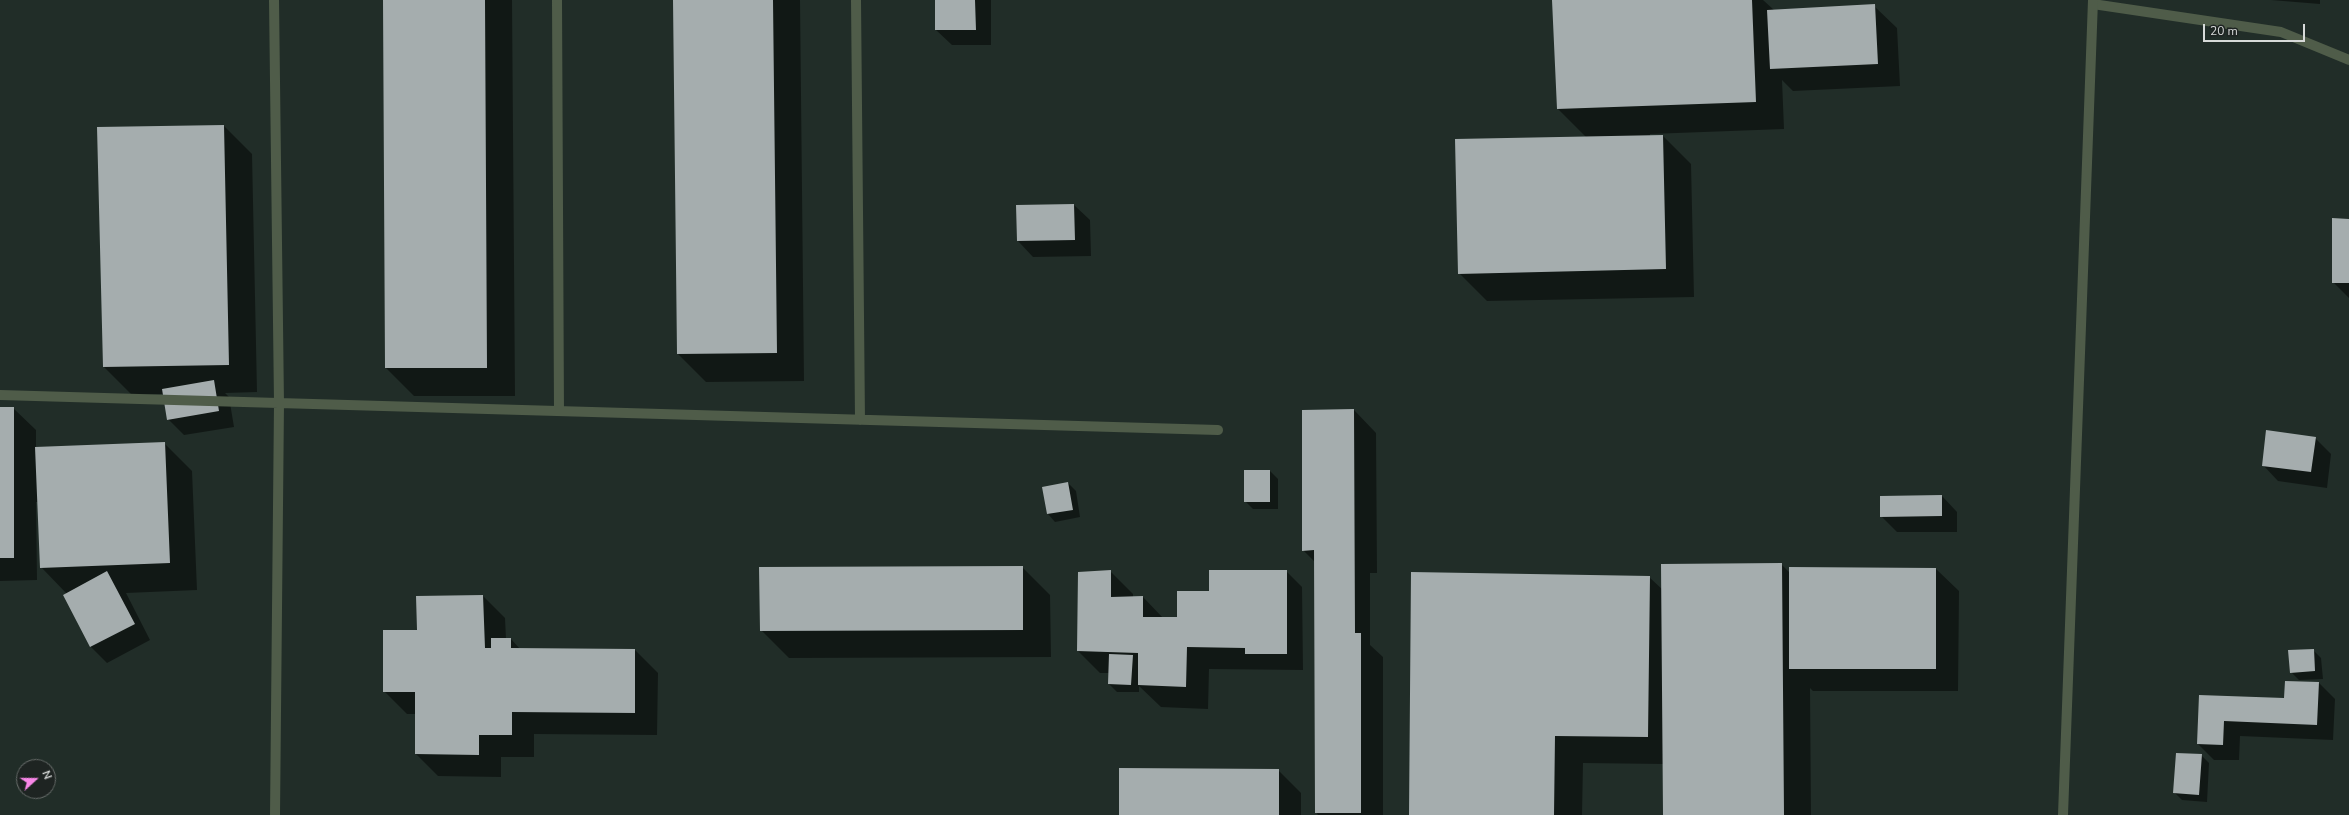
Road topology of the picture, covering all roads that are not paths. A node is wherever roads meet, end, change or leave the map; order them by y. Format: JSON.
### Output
{"nodes":[{"id":1,"x":274,"y":0,"type":"edge"},
{"id":2,"x":557,"y":0,"type":"edge"},
{"id":3,"x":856,"y":0,"type":"edge"},
{"id":4,"x":2093,"y":2,"type":"edge"},
{"id":5,"x":2349,"y":60,"type":"edge"},
{"id":6,"x":0,"y":395,"type":"edge"},
{"id":7,"x":279,"y":403,"type":"junction"},
{"id":8,"x":559,"y":411,"type":"junction"},
{"id":9,"x":860,"y":420,"type":"junction"},
{"id":10,"x":1218,"y":430,"type":"dead end"},
{"id":11,"x":275,"y":815,"type":"edge"},
{"id":12,"x":2062,"y":815,"type":"edge"}],
"edges":[{"from":1,"to":7,"type":"street"},
{"from":2,"to":8,"type":"street"},
{"from":3,"to":9,"type":"street"},
{"from":4,"to":5,"type":"street"},
{"from":4,"to":12,"type":"street"},
{"from":6,"to":7,"type":"street"},
{"from":7,"to":8,"type":"street"},
{"from":7,"to":11,"type":"street"},
{"from":8,"to":9,"type":"street"},
{"from":9,"to":10,"type":"street"}]}
